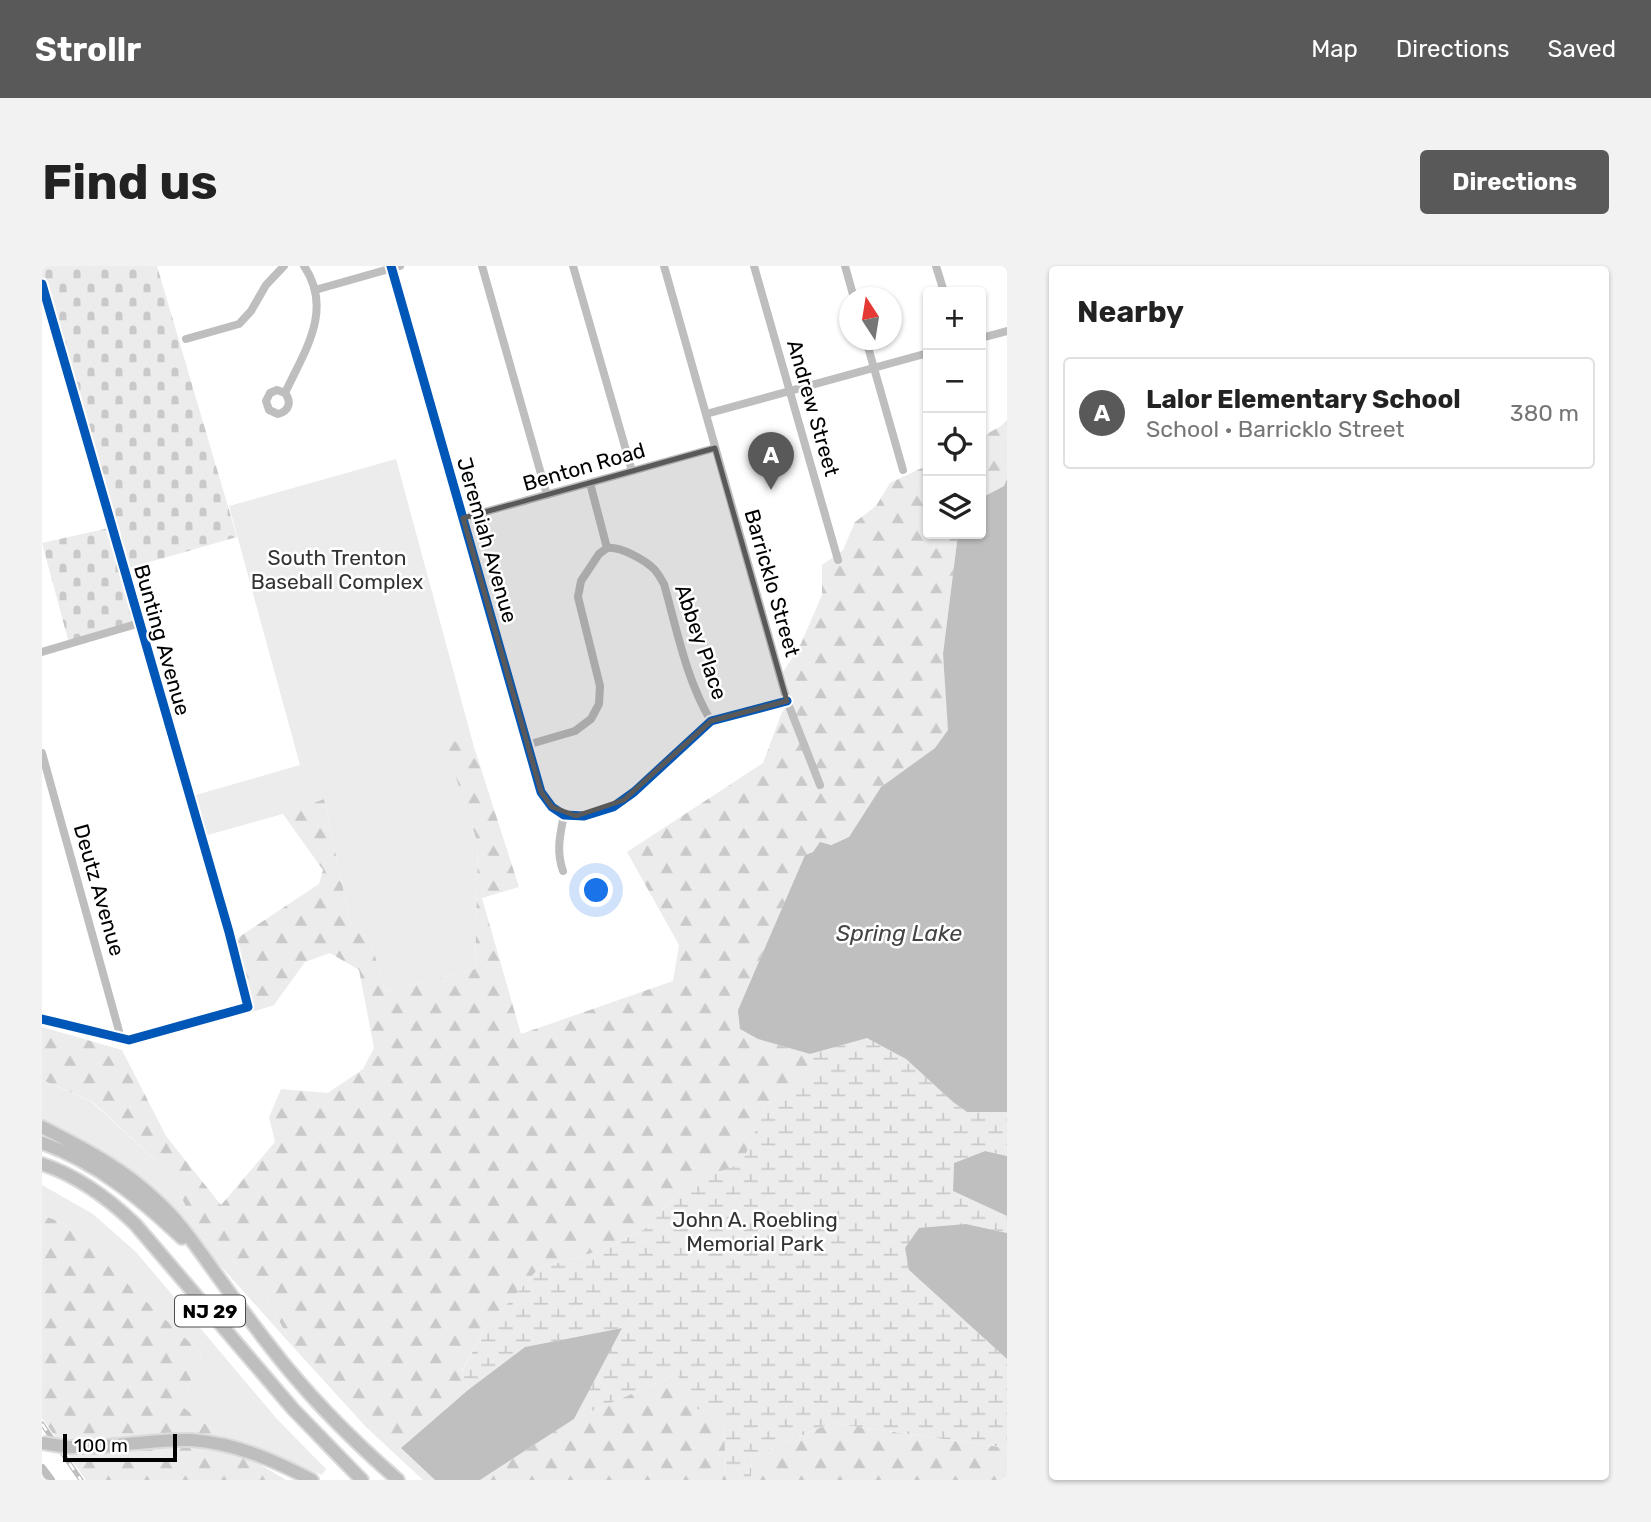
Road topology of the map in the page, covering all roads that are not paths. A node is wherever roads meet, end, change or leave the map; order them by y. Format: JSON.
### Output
{"nodes":[{"id":1,"x":284,"y":266,"type":"edge"},
{"id":2,"x":304,"y":266,"type":"edge"},
{"id":3,"x":482,"y":266,"type":"edge"},
{"id":4,"x":573,"y":266,"type":"edge"},
{"id":5,"x":664,"y":266,"type":"edge"},
{"id":6,"x":754,"y":266,"type":"edge"},
{"id":7,"x":845,"y":266,"type":"edge"},
{"id":8,"x":936,"y":266,"type":"edge"},
{"id":9,"x":394,"y":267,"type":"edge"},
{"id":10,"x":42,"y":284,"type":"edge"},
{"id":11,"x":851,"y":287,"type":"edge"},
{"id":12,"x":942,"y":287,"type":"edge"},
{"id":13,"x":315,"y":290,"type":"junction"},
{"id":14,"x":44,"y":296,"type":"edge"},
{"id":15,"x":1007,"y":331,"type":"edge"},
{"id":16,"x":986,"y":337,"type":"edge"},
{"id":17,"x":186,"y":339,"type":"dead end"},
{"id":18,"x":869,"y":350,"type":"edge"},
{"id":19,"x":923,"y":354,"type":"edge"},
{"id":20,"x":874,"y":368,"type":"junction"},
{"id":21,"x":790,"y":391,"type":"junction"},
{"id":22,"x":285,"y":393,"type":"dead end"},
{"id":23,"x":706,"y":414,"type":"junction"},
{"id":24,"x":715,"y":448,"type":"junction"},
{"id":25,"x":903,"y":470,"type":"dead end"},
{"id":26,"x":632,"y":471,"type":"junction"},
{"id":27,"x":590,"y":483,"type":"junction"},
{"id":28,"x":547,"y":495,"type":"junction"},
{"id":29,"x":463,"y":519,"type":"junction"},
{"id":30,"x":607,"y":548,"type":"junction"},
{"id":31,"x":838,"y":560,"type":"dead end"},
{"id":32,"x":138,"y":622,"type":"junction"},
{"id":33,"x":42,"y":652,"type":"edge"},
{"id":34,"x":787,"y":701,"type":"junction"},
{"id":35,"x":711,"y":721,"type":"junction"},
{"id":36,"x":527,"y":745,"type":"junction"},
{"id":37,"x":42,"y":753,"type":"edge"},
{"id":38,"x":820,"y":785,"type":"dead end"},
{"id":39,"x":564,"y":816,"type":"junction"},
{"id":40,"x":563,"y":871,"type":"dead end"},
{"id":41,"x":42,"y":1019,"type":"edge"},
{"id":42,"x":116,"y":1037,"type":"junction"},
{"id":43,"x":42,"y":1127,"type":"edge"},
{"id":44,"x":42,"y":1143,"type":"edge"},
{"id":45,"x":42,"y":1164,"type":"edge"},
{"id":46,"x":235,"y":1299,"type":"junction"},
{"id":47,"x":42,"y":1443,"type":"edge"},
{"id":48,"x":42,"y":1468,"type":"edge"},
{"id":49,"x":51,"y":1480,"type":"edge"},
{"id":50,"x":312,"y":1480,"type":"edge"},
{"id":51,"x":362,"y":1480,"type":"edge"},
{"id":52,"x":398,"y":1480,"type":"edge"}],
"edges":[{"from":1,"to":17,"type":"street"},
{"from":2,"to":13,"type":"street"},
{"from":3,"to":28,"type":"street"},
{"from":4,"to":26,"type":"street"},
{"from":5,"to":23,"type":"street","name":"Barricklo Street"},
{"from":6,"to":21,"type":"street","name":"Andrew Street"},
{"from":7,"to":11,"type":"street"},
{"from":8,"to":12,"type":"street"},
{"from":9,"to":13,"type":"street"},
{"from":9,"to":29,"type":"street","name":"Jeremiah Avenue"},
{"from":10,"to":14,"type":"street","name":"Bunting Avenue"},
{"from":13,"to":22,"type":"street"},
{"from":14,"to":32,"type":"street","name":"Bunting Avenue"},
{"from":15,"to":16,"type":"street"},
{"from":18,"to":20,"type":"street"},
{"from":19,"to":20,"type":"street"},
{"from":20,"to":21,"type":"street"},
{"from":20,"to":25,"type":"street"},
{"from":21,"to":23,"type":"street"},
{"from":21,"to":31,"type":"street","name":"Andrew Street"},
{"from":23,"to":24,"type":"street","name":"Barricklo Street"},
{"from":24,"to":26,"type":"street","name":"Benton Road"},
{"from":24,"to":34,"type":"street","name":"Barricklo Street"},
{"from":26,"to":27,"type":"street","name":"Benton Road"},
{"from":27,"to":28,"type":"street","name":"Benton Road"},
{"from":27,"to":30,"type":"street"},
{"from":28,"to":29,"type":"street","name":"Benton Road"},
{"from":29,"to":36,"type":"street","name":"Jeremiah Avenue"},
{"from":30,"to":35,"type":"street","name":"Abbey Place"},
{"from":30,"to":36,"type":"street"},
{"from":32,"to":33,"type":"street"},
{"from":32,"to":42,"type":"street","name":"Bunting Avenue"},
{"from":34,"to":35,"type":"street"},
{"from":34,"to":38,"type":"street","name":"Barricklo Street"},
{"from":35,"to":39,"type":"street"},
{"from":36,"to":39,"type":"street","name":"Jeremiah Avenue"},
{"from":37,"to":42,"type":"street","name":"Deutz Avenue"},
{"from":39,"to":40,"type":"street"},
{"from":41,"to":42,"type":"street"},
{"from":43,"to":46,"type":"highway"},
{"from":44,"to":46,"type":"highway","number":"NJ 29"},
{"from":45,"to":51,"type":"highway","number":"NJ 29"},
{"from":46,"to":52,"type":"highway","number":"NJ 29"},
{"from":47,"to":50,"type":"highway","bridge":true},
{"from":48,"to":49,"type":"street"}]}
